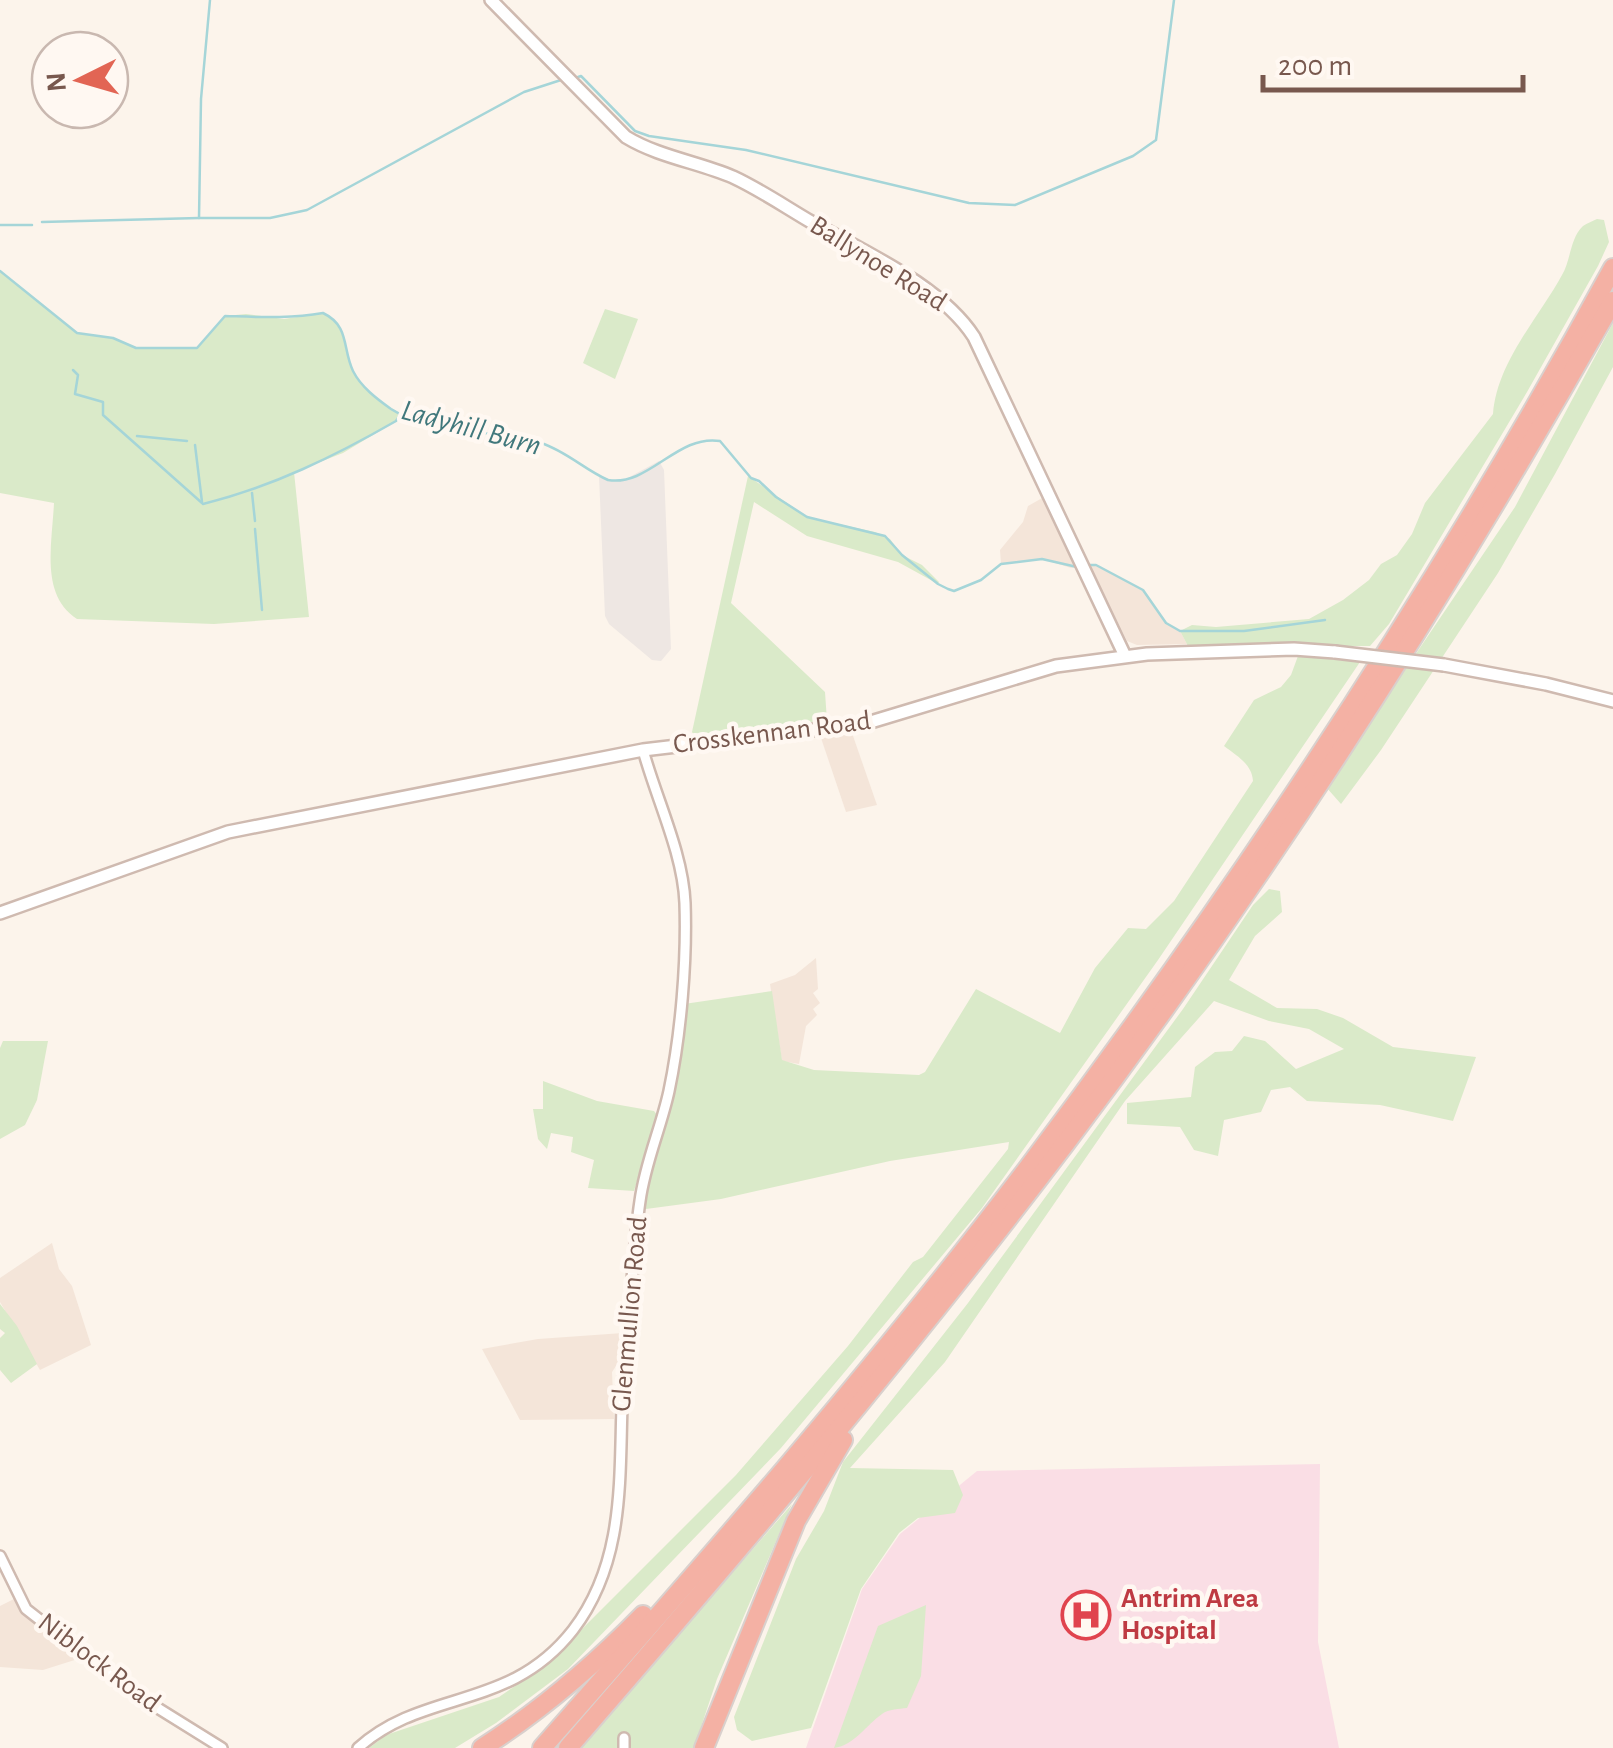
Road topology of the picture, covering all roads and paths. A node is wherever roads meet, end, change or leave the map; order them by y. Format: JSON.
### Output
{"nodes":[{"id":1,"x":492,"y":0,"type":"edge"},
{"id":2,"x":1613,"y":268,"type":"edge"},
{"id":3,"x":1613,"y":301,"type":"edge"},
{"id":4,"x":1125,"y":656,"type":"junction"},
{"id":5,"x":1613,"y":700,"type":"edge"},
{"id":6,"x":643,"y":750,"type":"junction"},
{"id":7,"x":0,"y":913,"type":"edge"},
{"id":8,"x":870,"y":1392,"type":"junction"},
{"id":9,"x":751,"y":1508,"type":"junction"},
{"id":10,"x":0,"y":1556,"type":"edge"},
{"id":11,"x":222,"y":1748,"type":"edge"},
{"id":12,"x":358,"y":1748,"type":"edge"},
{"id":13,"x":482,"y":1748,"type":"edge"},
{"id":14,"x":542,"y":1748,"type":"edge"},
{"id":15,"x":568,"y":1748,"type":"edge"},
{"id":16,"x":704,"y":1748,"type":"edge"}],
"edges":[{"from":1,"to":4,"type":"street","name":"Ballynoe Road"},
{"from":2,"to":9,"type":"highway"},
{"from":3,"to":8,"type":"highway"},
{"from":4,"to":5,"type":"street","name":"Crosskennan Road","bridge":true},
{"from":4,"to":6,"type":"street","name":"Crosskennan Road"},
{"from":6,"to":7,"type":"street","name":"Crosskennan Road"},
{"from":6,"to":12,"type":"street","name":"Glenmullion Road"},
{"from":8,"to":15,"type":"highway"},
{"from":8,"to":16,"type":"highway"},
{"from":9,"to":13,"type":"highway"},
{"from":9,"to":14,"type":"highway"},
{"from":10,"to":11,"type":"street","name":"Niblock Road"}]}
